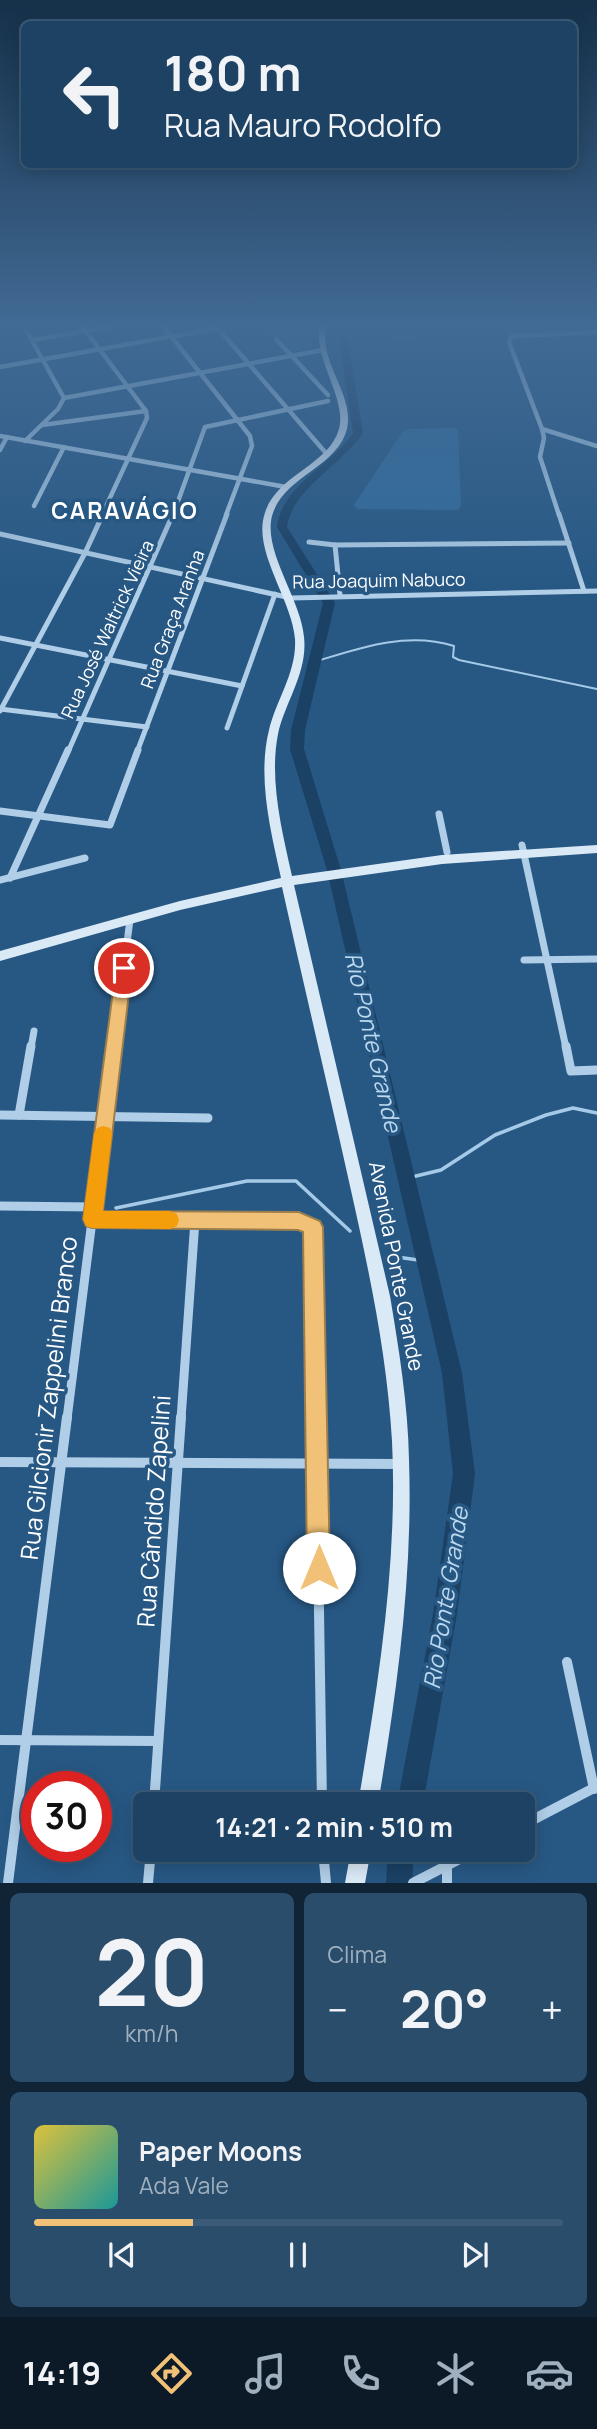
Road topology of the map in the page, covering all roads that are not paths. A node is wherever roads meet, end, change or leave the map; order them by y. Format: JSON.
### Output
{"nodes":[{"id":1,"x":52,"y":414,"type":"edge"},
{"id":2,"x":124,"y":414,"type":"edge"},
{"id":3,"x":146,"y":414,"type":"edge"},
{"id":4,"x":234,"y":414,"type":"edge"},
{"id":5,"x":260,"y":414,"type":"edge"},
{"id":6,"x":292,"y":414,"type":"edge"},
{"id":7,"x":342,"y":414,"type":"edge"},
{"id":8,"x":536,"y":414,"type":"edge"},
{"id":9,"x":237,"y":418,"type":"junction"},
{"id":10,"x":41,"y":425,"type":"junction"},
{"id":11,"x":542,"y":429,"type":"junction"},
{"id":12,"x":0,"y":436,"type":"edge"},
{"id":13,"x":7,"y":438,"type":"junction"},
{"id":14,"x":24,"y":440,"type":"junction"},
{"id":15,"x":597,"y":446,"type":"edge"},
{"id":16,"x":64,"y":447,"type":"junction"},
{"id":17,"x":0,"y":450,"type":"edge"},
{"id":18,"x":326,"y":453,"type":"junction"},
{"id":19,"x":128,"y":459,"type":"junction"},
{"id":20,"x":189,"y":470,"type":"junction"},
{"id":21,"x":240,"y":478,"type":"junction"},
{"id":22,"x":286,"y":486,"type":"junction"},
{"id":23,"x":34,"y":506,"type":"dead end"},
{"id":24,"x":3,"y":535,"type":"edge"},
{"id":25,"x":309,"y":542,"type":"dead end"},
{"id":26,"x":0,"y":543,"type":"edge"},
{"id":27,"x":569,"y":543,"type":"junction"},
{"id":28,"x":335,"y":545,"type":"junction"},
{"id":29,"x":85,"y":553,"type":"junction"},
{"id":30,"x":150,"y":567,"type":"junction"},
{"id":31,"x":203,"y":578,"type":"junction"},
{"id":32,"x":584,"y":591,"type":"junction"},
{"id":33,"x":597,"y":591,"type":"edge"},
{"id":34,"x":275,"y":594,"type":"junction"},
{"id":35,"x":340,"y":595,"type":"junction"},
{"id":36,"x":291,"y":597,"type":"junction"},
{"id":37,"x":0,"y":638,"type":"edge"},
{"id":38,"x":35,"y":645,"type":"junction"},
{"id":39,"x":108,"y":659,"type":"junction"},
{"id":40,"x":168,"y":671,"type":"junction"},
{"id":41,"x":242,"y":686,"type":"junction"},
{"id":42,"x":0,"y":710,"type":"edge"},
{"id":43,"x":81,"y":719,"type":"junction"},
{"id":44,"x":147,"y":727,"type":"junction"},
{"id":45,"x":227,"y":728,"type":"dead end"},
{"id":46,"x":0,"y":811,"type":"edge"},
{"id":47,"x":439,"y":814,"type":"dead end"},
{"id":48,"x":37,"y":816,"type":"junction"},
{"id":49,"x":597,"y":841,"type":"edge"},
{"id":50,"x":523,"y":848,"type":"junction"},
{"id":51,"x":597,"y":849,"type":"edge"},
{"id":52,"x":447,"y":852,"type":"junction"},
{"id":53,"x":85,"y":858,"type":"dead end"},
{"id":54,"x":343,"y":869,"type":"junction"},
{"id":55,"x":324,"y":872,"type":"joint"},
{"id":56,"x":10,"y":878,"type":"junction"},
{"id":57,"x":287,"y":878,"type":"junction"},
{"id":58,"x":0,"y":880,"type":"edge"},
{"id":59,"x":133,"y":914,"type":"junction"},
{"id":60,"x":0,"y":948,"type":"edge"},
{"id":61,"x":0,"y":956,"type":"edge"},
{"id":62,"x":597,"y":959,"type":"edge"},
{"id":63,"x":524,"y":960,"type":"dead end"},
{"id":64,"x":547,"y":960,"type":"junction"},
{"id":65,"x":34,"y":1031,"type":"dead end"},
{"id":66,"x":597,"y":1070,"type":"edge"},
{"id":67,"x":0,"y":1115,"type":"edge"},
{"id":68,"x":19,"y":1115,"type":"junction"},
{"id":69,"x":105,"y":1116,"type":"junction"},
{"id":70,"x":208,"y":1118,"type":"dead end"},
{"id":71,"x":0,"y":1206,"type":"edge"},
{"id":72,"x":94,"y":1207,"type":"junction"},
{"id":73,"x":92,"y":1219,"type":"junction"},
{"id":74,"x":195,"y":1220,"type":"junction"},
{"id":75,"x":0,"y":1462,"type":"edge"},
{"id":76,"x":61,"y":1463,"type":"junction"},
{"id":77,"x":178,"y":1463,"type":"junction"},
{"id":78,"x":317,"y":1464,"type":"junction"},
{"id":79,"x":401,"y":1464,"type":"junction"},
{"id":80,"x":567,"y":1662,"type":"dead end"},
{"id":81,"x":0,"y":1740,"type":"edge"},
{"id":82,"x":26,"y":1740,"type":"junction"},
{"id":83,"x":158,"y":1741,"type":"junction"},
{"id":84,"x":595,"y":1788,"type":"edge"},
{"id":85,"x":155,"y":1792,"type":"edge"},
{"id":86,"x":322,"y":1792,"type":"edge"},
{"id":87,"x":370,"y":1792,"type":"edge"},
{"id":88,"x":535,"y":1819,"type":"edge"},
{"id":89,"x":150,"y":1862,"type":"edge"},
{"id":90,"x":324,"y":1862,"type":"edge"},
{"id":91,"x":359,"y":1862,"type":"edge"},
{"id":92,"x":453,"y":1862,"type":"edge"},
{"id":93,"x":447,"y":1865,"type":"junction"},
{"id":94,"x":8,"y":1883,"type":"edge"},
{"id":95,"x":148,"y":1883,"type":"edge"},
{"id":96,"x":326,"y":1883,"type":"edge"},
{"id":97,"x":355,"y":1883,"type":"edge"},
{"id":98,"x":414,"y":1883,"type":"edge"},
{"id":99,"x":447,"y":1883,"type":"edge"}],
"edges":[{"from":1,"to":10,"type":"street"},
{"from":2,"to":10,"type":"street"},
{"from":3,"to":19,"type":"street"},
{"from":4,"to":9,"type":"street","name":"Rua Graça Aranha"},
{"from":5,"to":9,"type":"street","name":"Rua José Waltrick Vieira"},
{"from":6,"to":18,"type":"street"},
{"from":7,"to":18,"type":"street","name":"Avenida Ponte Grande"},
{"from":8,"to":11,"type":"street"},
{"from":9,"to":20,"type":"street","name":"Rua José Waltrick Vieira"},
{"from":9,"to":21,"type":"street","name":"Rua Graça Aranha"},
{"from":10,"to":14,"type":"street"},
{"from":11,"to":15,"type":"street"},
{"from":11,"to":27,"type":"street"},
{"from":12,"to":13,"type":"street"},
{"from":13,"to":14,"type":"street"},
{"from":13,"to":17,"type":"street"},
{"from":14,"to":16,"type":"street"},
{"from":16,"to":19,"type":"street"},
{"from":16,"to":23,"type":"street"},
{"from":18,"to":22,"type":"street","name":"Avenida Ponte Grande"},
{"from":19,"to":20,"type":"street"},
{"from":19,"to":29,"type":"street"},
{"from":20,"to":21,"type":"street"},
{"from":20,"to":30,"type":"street","name":"Rua José Waltrick Vieira"},
{"from":21,"to":22,"type":"street"},
{"from":21,"to":31,"type":"street","name":"Rua Graça Aranha"},
{"from":22,"to":36,"type":"street","name":"Avenida Ponte Grande"},
{"from":24,"to":26,"type":"street"},
{"from":24,"to":29,"type":"street","name":"Rua Joaquim Nabuco"},
{"from":25,"to":28,"type":"street"},
{"from":27,"to":28,"type":"street"},
{"from":27,"to":32,"type":"street"},
{"from":28,"to":35,"type":"street"},
{"from":29,"to":30,"type":"street","name":"Rua Joaquim Nabuco"},
{"from":29,"to":38,"type":"street"},
{"from":30,"to":31,"type":"street","name":"Rua Joaquim Nabuco"},
{"from":30,"to":39,"type":"street","name":"Rua José Waltrick Vieira"},
{"from":31,"to":34,"type":"street","name":"Rua Joaquim Nabuco"},
{"from":31,"to":40,"type":"street","name":"Rua Graça Aranha"},
{"from":32,"to":33,"type":"street","name":"Rua Joaquim Nabuco"},
{"from":32,"to":35,"type":"street","name":"Rua Joaquim Nabuco"},
{"from":34,"to":36,"type":"street","name":"Rua Joaquim Nabuco"},
{"from":34,"to":41,"type":"street"},
{"from":35,"to":36,"type":"street","name":"Rua Joaquim Nabuco"},
{"from":36,"to":57,"type":"street","name":"Avenida Ponte Grande"},
{"from":37,"to":38,"type":"street"},
{"from":38,"to":39,"type":"street"},
{"from":38,"to":42,"type":"street"},
{"from":39,"to":40,"type":"street"},
{"from":39,"to":43,"type":"street","name":"Rua José Waltrick Vieira"},
{"from":40,"to":41,"type":"street"},
{"from":40,"to":44,"type":"street","name":"Rua Graça Aranha"},
{"from":41,"to":45,"type":"street"},
{"from":42,"to":43,"type":"street"},
{"from":43,"to":44,"type":"street"},
{"from":43,"to":48,"type":"street","name":"Rua José Waltrick Vieira"},
{"from":44,"to":48,"type":"street","name":"Rua Graça Aranha"},
{"from":46,"to":48,"type":"street"},
{"from":47,"to":52,"type":"street"},
{"from":48,"to":56,"type":"street","name":"Rua José Waltrick Vieira"},
{"from":49,"to":50,"type":"street"},
{"from":50,"to":51,"type":"street"},
{"from":50,"to":52,"type":"street"},
{"from":50,"to":54,"type":"street"},
{"from":50,"to":64,"type":"street"},
{"from":52,"to":54,"type":"street"},
{"from":53,"to":56,"type":"street"},
{"from":54,"to":55,"type":"street"},
{"from":55,"to":57,"type":"street"},
{"from":56,"to":58,"type":"street"},
{"from":57,"to":59,"type":"street"},
{"from":57,"to":79,"type":"street","name":"Avenida Ponte Grande"},
{"from":59,"to":60,"type":"street"},
{"from":59,"to":61,"type":"street"},
{"from":59,"to":69,"type":"street","name":"Rua Gilcionir Zappelini Branco"},
{"from":62,"to":64,"type":"street"},
{"from":63,"to":64,"type":"street"},
{"from":64,"to":66,"type":"street"},
{"from":65,"to":68,"type":"street"},
{"from":67,"to":68,"type":"street"},
{"from":68,"to":69,"type":"street"},
{"from":69,"to":70,"type":"street"},
{"from":69,"to":72,"type":"street","name":"Rua Gilcionir Zappelini Branco"},
{"from":71,"to":72,"type":"street"},
{"from":72,"to":73,"type":"street","name":"Rua Gilcionir Zappelini Branco"},
{"from":73,"to":74,"type":"street"},
{"from":73,"to":76,"type":"street","name":"Rua Gilcionir Zappelini Branco"},
{"from":74,"to":77,"type":"street","name":"Rua Cândido Zapelini"},
{"from":74,"to":78,"type":"street"},
{"from":75,"to":76,"type":"street"},
{"from":76,"to":77,"type":"street"},
{"from":76,"to":82,"type":"street","name":"Rua Gilcionir Zappelini Branco"},
{"from":77,"to":78,"type":"street"},
{"from":77,"to":83,"type":"street","name":"Rua Cândido Zapelini"},
{"from":78,"to":79,"type":"street"},
{"from":78,"to":86,"type":"street"},
{"from":79,"to":87,"type":"street","name":"Avenida Ponte Grande"},
{"from":80,"to":84,"type":"street"},
{"from":81,"to":82,"type":"street"},
{"from":82,"to":83,"type":"street"},
{"from":82,"to":94,"type":"street","name":"Rua Gilcionir Zappelini Branco"},
{"from":83,"to":85,"type":"street","name":"Rua Cândido Zapelini"},
{"from":84,"to":88,"type":"street"},
{"from":89,"to":95,"type":"street"},
{"from":90,"to":96,"type":"street"},
{"from":91,"to":97,"type":"street"},
{"from":92,"to":93,"type":"street"},
{"from":93,"to":98,"type":"street"},
{"from":93,"to":99,"type":"street"}]}
